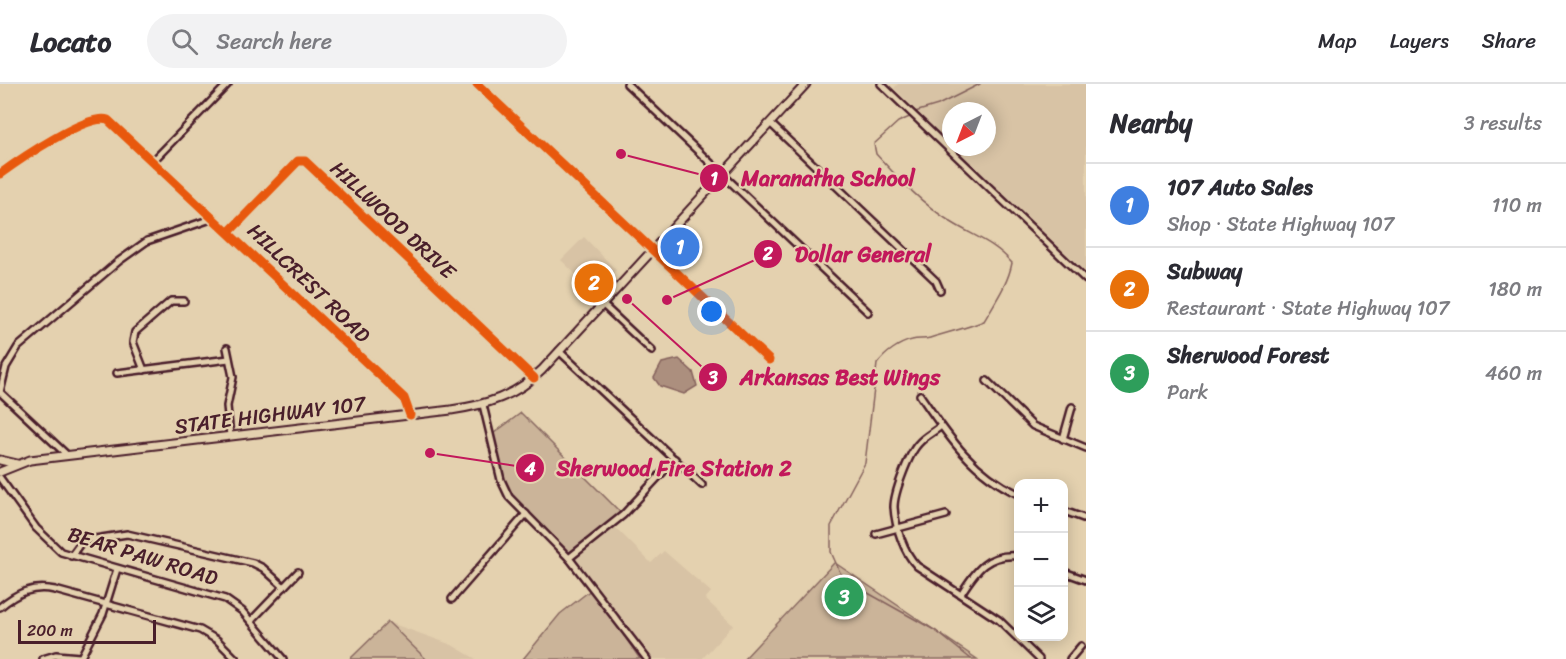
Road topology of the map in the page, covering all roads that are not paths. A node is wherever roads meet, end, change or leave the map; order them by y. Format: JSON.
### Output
{"nodes":[{"id":1,"x":228,"y":84,"type":"edge"},
{"id":2,"x":477,"y":84,"type":"edge"},
{"id":3,"x":627,"y":84,"type":"edge"},
{"id":4,"x":806,"y":84,"type":"edge"},
{"id":5,"x":881,"y":84,"type":"edge"},
{"id":6,"x":770,"y":123,"type":"junction"},
{"id":7,"x":154,"y":160,"type":"junction"},
{"id":8,"x":0,"y":174,"type":"edge"},
{"id":9,"x":722,"y":174,"type":"junction"},
{"id":10,"x":214,"y":218,"type":"junction"},
{"id":11,"x":230,"y":231,"type":"junction"},
{"id":12,"x":651,"y":250,"type":"junction"},
{"id":13,"x":1086,"y":279,"type":"edge"},
{"id":14,"x":940,"y":290,"type":"dead end"},
{"id":15,"x":184,"y":301,"type":"dead end"},
{"id":16,"x":602,"y":304,"type":"junction"},
{"id":17,"x":868,"y":312,"type":"dead end"},
{"id":18,"x":227,"y":348,"type":"dead end"},
{"id":19,"x":560,"y":351,"type":"junction"},
{"id":20,"x":652,"y":351,"type":"dead end"},
{"id":21,"x":229,"y":359,"type":"junction"},
{"id":22,"x":769,"y":360,"type":"dead end"},
{"id":23,"x":144,"y":370,"type":"junction"},
{"id":24,"x":117,"y":373,"type":"dead end"},
{"id":25,"x":534,"y":378,"type":"junction"},
{"id":26,"x":987,"y":381,"type":"dead end"},
{"id":27,"x":0,"y":392,"type":"edge"},
{"id":28,"x":920,"y":395,"type":"dead end"},
{"id":29,"x":483,"y":405,"type":"junction"},
{"id":30,"x":1072,"y":407,"type":"dead end"},
{"id":31,"x":410,"y":415,"type":"junction"},
{"id":32,"x":941,"y":426,"type":"junction"},
{"id":33,"x":230,"y":436,"type":"junction"},
{"id":34,"x":1063,"y":439,"type":"junction"},
{"id":35,"x":1086,"y":448,"type":"edge"},
{"id":36,"x":67,"y":456,"type":"junction"},
{"id":37,"x":675,"y":459,"type":"junction"},
{"id":38,"x":0,"y":460,"type":"edge"},
{"id":39,"x":17,"y":464,"type":"junction"},
{"id":40,"x":0,"y":472,"type":"edge"},
{"id":41,"x":0,"y":478,"type":"edge"},
{"id":42,"x":702,"y":485,"type":"dead end"},
{"id":43,"x":1014,"y":492,"type":"edge"},
{"id":44,"x":1068,"y":512,"type":"edge"},
{"id":45,"x":526,"y":514,"type":"junction"},
{"id":46,"x":946,"y":515,"type":"dead end"},
{"id":47,"x":1086,"y":519,"type":"edge"},
{"id":48,"x":899,"y":528,"type":"junction"},
{"id":49,"x":876,"y":534,"type":"dead end"},
{"id":50,"x":71,"y":556,"type":"junction"},
{"id":51,"x":1014,"y":556,"type":"edge"},
{"id":52,"x":569,"y":558,"type":"junction"},
{"id":53,"x":117,"y":569,"type":"junction"},
{"id":54,"x":298,"y":572,"type":"dead end"},
{"id":55,"x":1068,"y":573,"type":"edge"},
{"id":56,"x":1086,"y":580,"type":"edge"},
{"id":57,"x":284,"y":587,"type":"junction"},
{"id":58,"x":961,"y":594,"type":"junction"},
{"id":59,"x":452,"y":599,"type":"dead end"},
{"id":60,"x":106,"y":603,"type":"junction"},
{"id":61,"x":0,"y":607,"type":"edge"},
{"id":62,"x":251,"y":621,"type":"junction"},
{"id":63,"x":1081,"y":646,"type":"dead end"},
{"id":64,"x":80,"y":658,"type":"edge"},
{"id":65,"x":43,"y":659,"type":"edge"},
{"id":66,"x":236,"y":659,"type":"edge"},
{"id":67,"x":283,"y":659,"type":"edge"},
{"id":68,"x":647,"y":659,"type":"edge"},
{"id":69,"x":1039,"y":659,"type":"edge"},
{"id":70,"x":1070,"y":659,"type":"edge"}],
"edges":[{"from":1,"to":7,"type":"street"},
{"from":2,"to":12,"type":"street"},
{"from":3,"to":9,"type":"street"},
{"from":4,"to":6,"type":"main road","name":"STATE HIGHWAY 107"},
{"from":5,"to":13,"type":"street"},
{"from":6,"to":9,"type":"main road","name":"STATE HIGHWAY 107"},
{"from":6,"to":14,"type":"street"},
{"from":7,"to":8,"type":"street","name":"HILLCREST ROAD"},
{"from":7,"to":10,"type":"street","name":"HILLCREST ROAD"},
{"from":9,"to":12,"type":"main road","name":"STATE HIGHWAY 107"},
{"from":9,"to":17,"type":"street"},
{"from":10,"to":11,"type":"street","name":"HILLCREST ROAD"},
{"from":10,"to":27,"type":"street"},
{"from":11,"to":25,"type":"street","name":"HILLWOOD DRIVE"},
{"from":11,"to":31,"type":"street","name":"HILLCREST ROAD"},
{"from":12,"to":16,"type":"main road","name":"STATE HIGHWAY 107"},
{"from":12,"to":22,"type":"street"},
{"from":15,"to":23,"type":"street"},
{"from":16,"to":19,"type":"main road","name":"STATE HIGHWAY 107"},
{"from":16,"to":20,"type":"street"},
{"from":18,"to":21,"type":"street"},
{"from":19,"to":25,"type":"main road","name":"STATE HIGHWAY 107"},
{"from":19,"to":37,"type":"street"},
{"from":21,"to":23,"type":"street"},
{"from":21,"to":33,"type":"street"},
{"from":23,"to":24,"type":"street"},
{"from":25,"to":29,"type":"main road","name":"STATE HIGHWAY 107"},
{"from":26,"to":34,"type":"street"},
{"from":27,"to":36,"type":"street"},
{"from":28,"to":32,"type":"street"},
{"from":29,"to":31,"type":"main road","name":"STATE HIGHWAY 107"},
{"from":29,"to":45,"type":"street"},
{"from":30,"to":34,"type":"street"},
{"from":31,"to":33,"type":"main road","name":"STATE HIGHWAY 107"},
{"from":32,"to":43,"type":"street"},
{"from":32,"to":48,"type":"street"},
{"from":33,"to":36,"type":"main road","name":"STATE HIGHWAY 107"},
{"from":34,"to":35,"type":"street"},
{"from":36,"to":39,"type":"main road","name":"STATE HIGHWAY 107"},
{"from":37,"to":42,"type":"street"},
{"from":37,"to":52,"type":"street"},
{"from":38,"to":39,"type":"main road"},
{"from":39,"to":40,"type":"main road","name":"STATE HIGHWAY 107"},
{"from":41,"to":50,"type":"street","name":"BEAR PAW ROAD"},
{"from":44,"to":47,"type":"street"},
{"from":45,"to":52,"type":"street"},
{"from":45,"to":59,"type":"street"},
{"from":46,"to":48,"type":"street"},
{"from":48,"to":49,"type":"street"},
{"from":48,"to":58,"type":"street"},
{"from":50,"to":53,"type":"street","name":"BEAR PAW ROAD"},
{"from":50,"to":57,"type":"street"},
{"from":51,"to":58,"type":"street"},
{"from":52,"to":68,"type":"street"},
{"from":53,"to":60,"type":"street"},
{"from":53,"to":62,"type":"street","name":"BEAR PAW ROAD"},
{"from":54,"to":57,"type":"street"},
{"from":55,"to":56,"type":"street"},
{"from":57,"to":62,"type":"street"},
{"from":58,"to":69,"type":"street"},
{"from":60,"to":61,"type":"street"},
{"from":60,"to":64,"type":"street"},
{"from":60,"to":66,"type":"street"},
{"from":62,"to":67,"type":"street","name":"BEAR PAW ROAD"},
{"from":63,"to":70,"type":"street"},
{"from":64,"to":65,"type":"street"}]}
